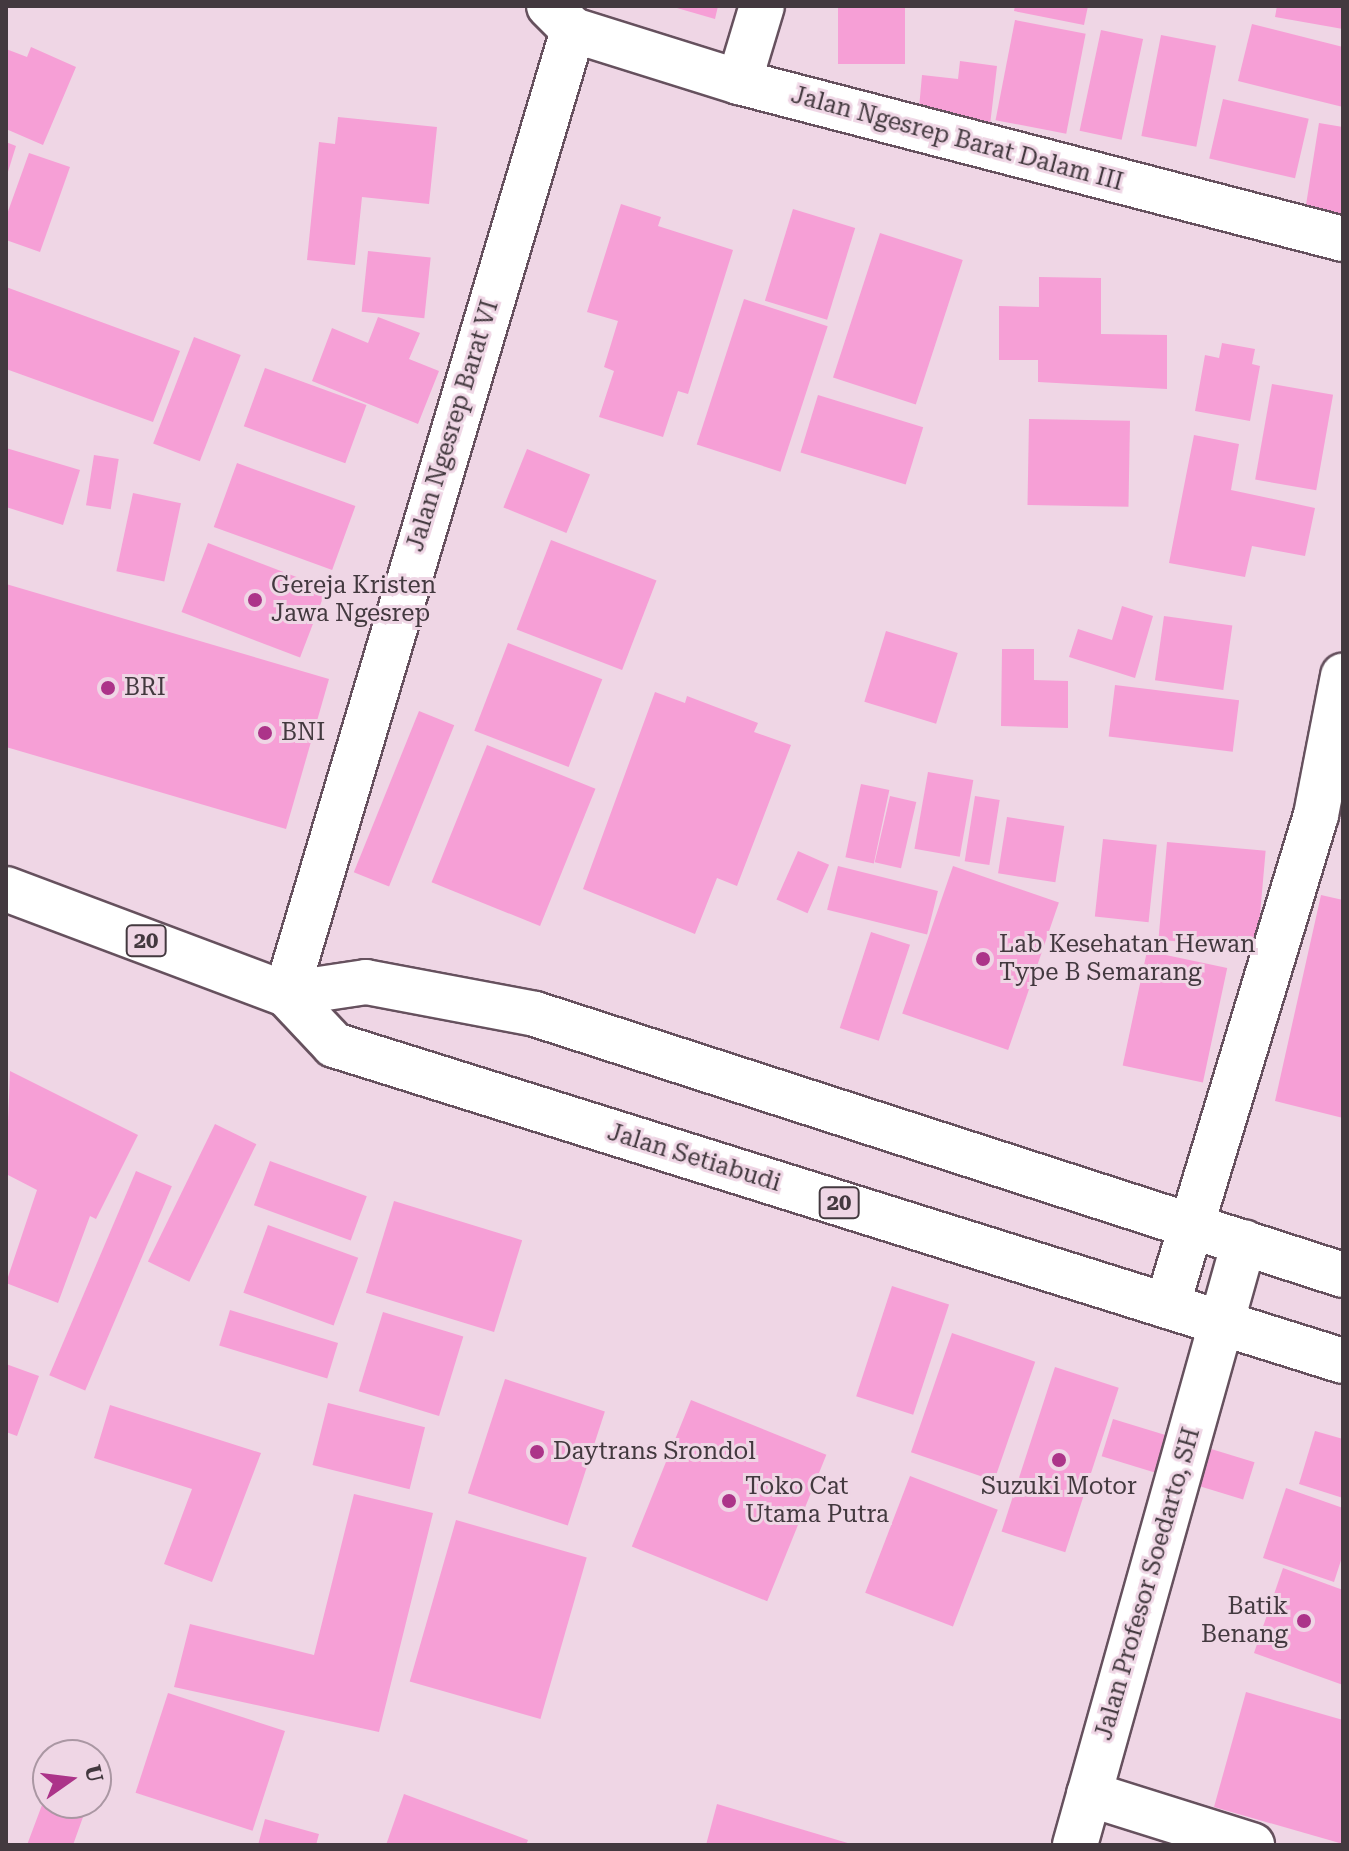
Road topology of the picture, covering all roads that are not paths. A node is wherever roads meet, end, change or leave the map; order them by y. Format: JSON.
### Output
{"nodes":[{"id":1,"x":762,"y":6,"type":"edge"},
{"id":2,"x":561,"y":18,"type":"edge"},
{"id":3,"x":739,"y":82,"type":"junction"},
{"id":4,"x":1343,"y":239,"type":"edge"},
{"id":5,"x":1343,"y":676,"type":"edge"},
{"id":6,"x":6,"y":889,"type":"edge"},
{"id":7,"x":286,"y":994,"type":"junction"},
{"id":8,"x":1187,"y":1224,"type":"junction"},
{"id":9,"x":1244,"y":1242,"type":"junction"},
{"id":10,"x":1343,"y":1275,"type":"edge"},
{"id":11,"x":1167,"y":1306,"type":"junction"},
{"id":12,"x":1222,"y":1322,"type":"junction"},
{"id":13,"x":1343,"y":1361,"type":"edge"},
{"id":14,"x":1089,"y":1794,"type":"junction"},
{"id":15,"x":1075,"y":1845,"type":"edge"},
{"id":16,"x":1252,"y":1845,"type":"edge"}],
"edges":[{"from":1,"to":3,"type":"main road"},
{"from":2,"to":3,"type":"main road","name":"Jalan Ngesrep Barat Dalam III"},
{"from":2,"to":7,"type":"main road","name":"Jalan Ngesrep Barat VI"},
{"from":3,"to":4,"type":"main road","name":"Jalan Ngesrep Barat Dalam III"},
{"from":5,"to":8,"type":"main road"},
{"from":6,"to":7,"type":"main road","name":"Jalan Setiabudi","number":"20"},
{"from":7,"to":8,"type":"main road","name":"Jalan Setiabudi","number":"20"},
{"from":7,"to":11,"type":"main road","name":"Jalan Setiabudi","number":"20"},
{"from":8,"to":9,"type":"main road","name":"Jalan Setiabudi","number":"20"},
{"from":8,"to":11,"type":"main road"},
{"from":9,"to":10,"type":"main road","name":"Jalan Setiabudi","number":"20"},
{"from":9,"to":12,"type":"main road"},
{"from":11,"to":12,"type":"main road","name":"Jalan Setiabudi","number":"20"},
{"from":12,"to":13,"type":"main road","name":"Jalan Setiabudi","number":"20"},
{"from":12,"to":14,"type":"main road","name":"Jalan Profesor Soedarto, SH"},
{"from":14,"to":15,"type":"main road","name":"Jalan Profesor Soedarto, SH"},
{"from":14,"to":16,"type":"main road"}]}
